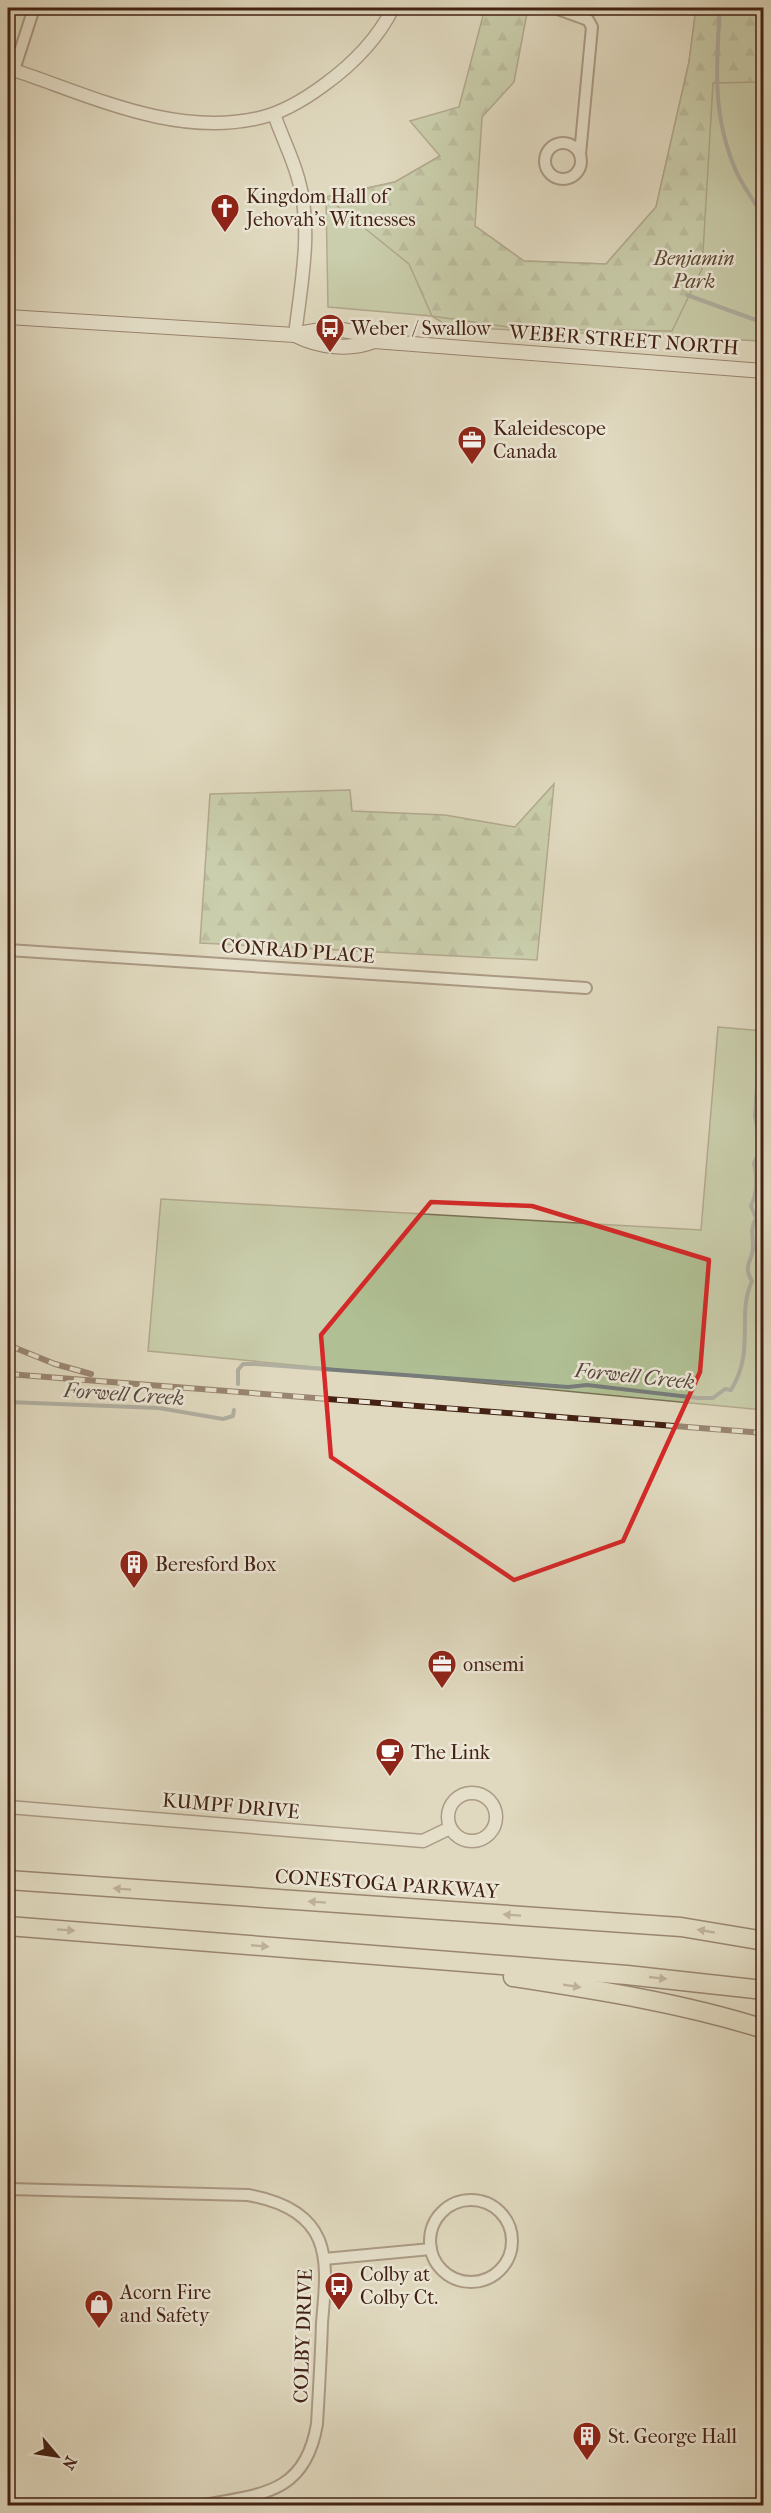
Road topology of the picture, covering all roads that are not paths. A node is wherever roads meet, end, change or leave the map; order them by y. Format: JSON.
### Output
{"nodes":[{"id":1,"x":34,"y":8,"type":"edge"},
{"id":2,"x":393,"y":8,"type":"edge"},
{"id":3,"x":555,"y":8,"type":"edge"},
{"id":4,"x":11,"y":69,"type":"edge"},
{"id":5,"x":273,"y":114,"type":"junction"},
{"id":6,"x":580,"y":154,"type":"dead end"},
{"id":7,"x":8,"y":316,"type":"edge"},
{"id":8,"x":295,"y":335,"type":"junction"},
{"id":9,"x":764,"y":371,"type":"edge"},
{"id":10,"x":8,"y":950,"type":"edge"},
{"id":11,"x":586,"y":988,"type":"dead end"},
{"id":12,"x":8,"y":1807,"type":"edge"},
{"id":13,"x":450,"y":1828,"type":"junction"},
{"id":14,"x":8,"y":1880,"type":"edge"},
{"id":15,"x":8,"y":1926,"type":"edge"},
{"id":16,"x":764,"y":1941,"type":"edge"},
{"id":17,"x":432,"y":1961,"type":"junction"},
{"id":18,"x":764,"y":1990,"type":"edge"},
{"id":19,"x":764,"y":2029,"type":"edge"},
{"id":20,"x":8,"y":2189,"type":"edge"},
{"id":21,"x":430,"y":2249,"type":"junction"},
{"id":22,"x":324,"y":2259,"type":"junction"},
{"id":23,"x":199,"y":2505,"type":"edge"}],
"edges":[{"from":1,"to":4,"type":"street"},
{"from":2,"to":5,"type":"street"},
{"from":3,"to":6,"type":"street"},
{"from":4,"to":5,"type":"street"},
{"from":5,"to":8,"type":"street"},
{"from":7,"to":8,"type":"main road","name":"WEBER STREET NORTH"},
{"from":8,"to":9,"type":"main road","name":"WEBER STREET NORTH"},
{"from":10,"to":11,"type":"street","name":"CONRAD PLACE"},
{"from":12,"to":13,"type":"street","name":"KUMPF DRIVE"},
{"from":13,"to":13,"type":"street"},
{"from":16,"to":14,"type":"highway","name":"CONESTOGA PARKWAY","one_way":true},
{"from":15,"to":17,"type":"highway","one_way":true},
{"from":17,"to":18,"type":"highway","one_way":true},
{"from":17,"to":19,"type":"highway","one_way":true},
{"from":20,"to":22,"type":"street","name":"COLBY DRIVE"},
{"from":21,"to":21,"type":"street"},
{"from":21,"to":22,"type":"street"},
{"from":22,"to":23,"type":"street","name":"COLBY DRIVE"}]}
